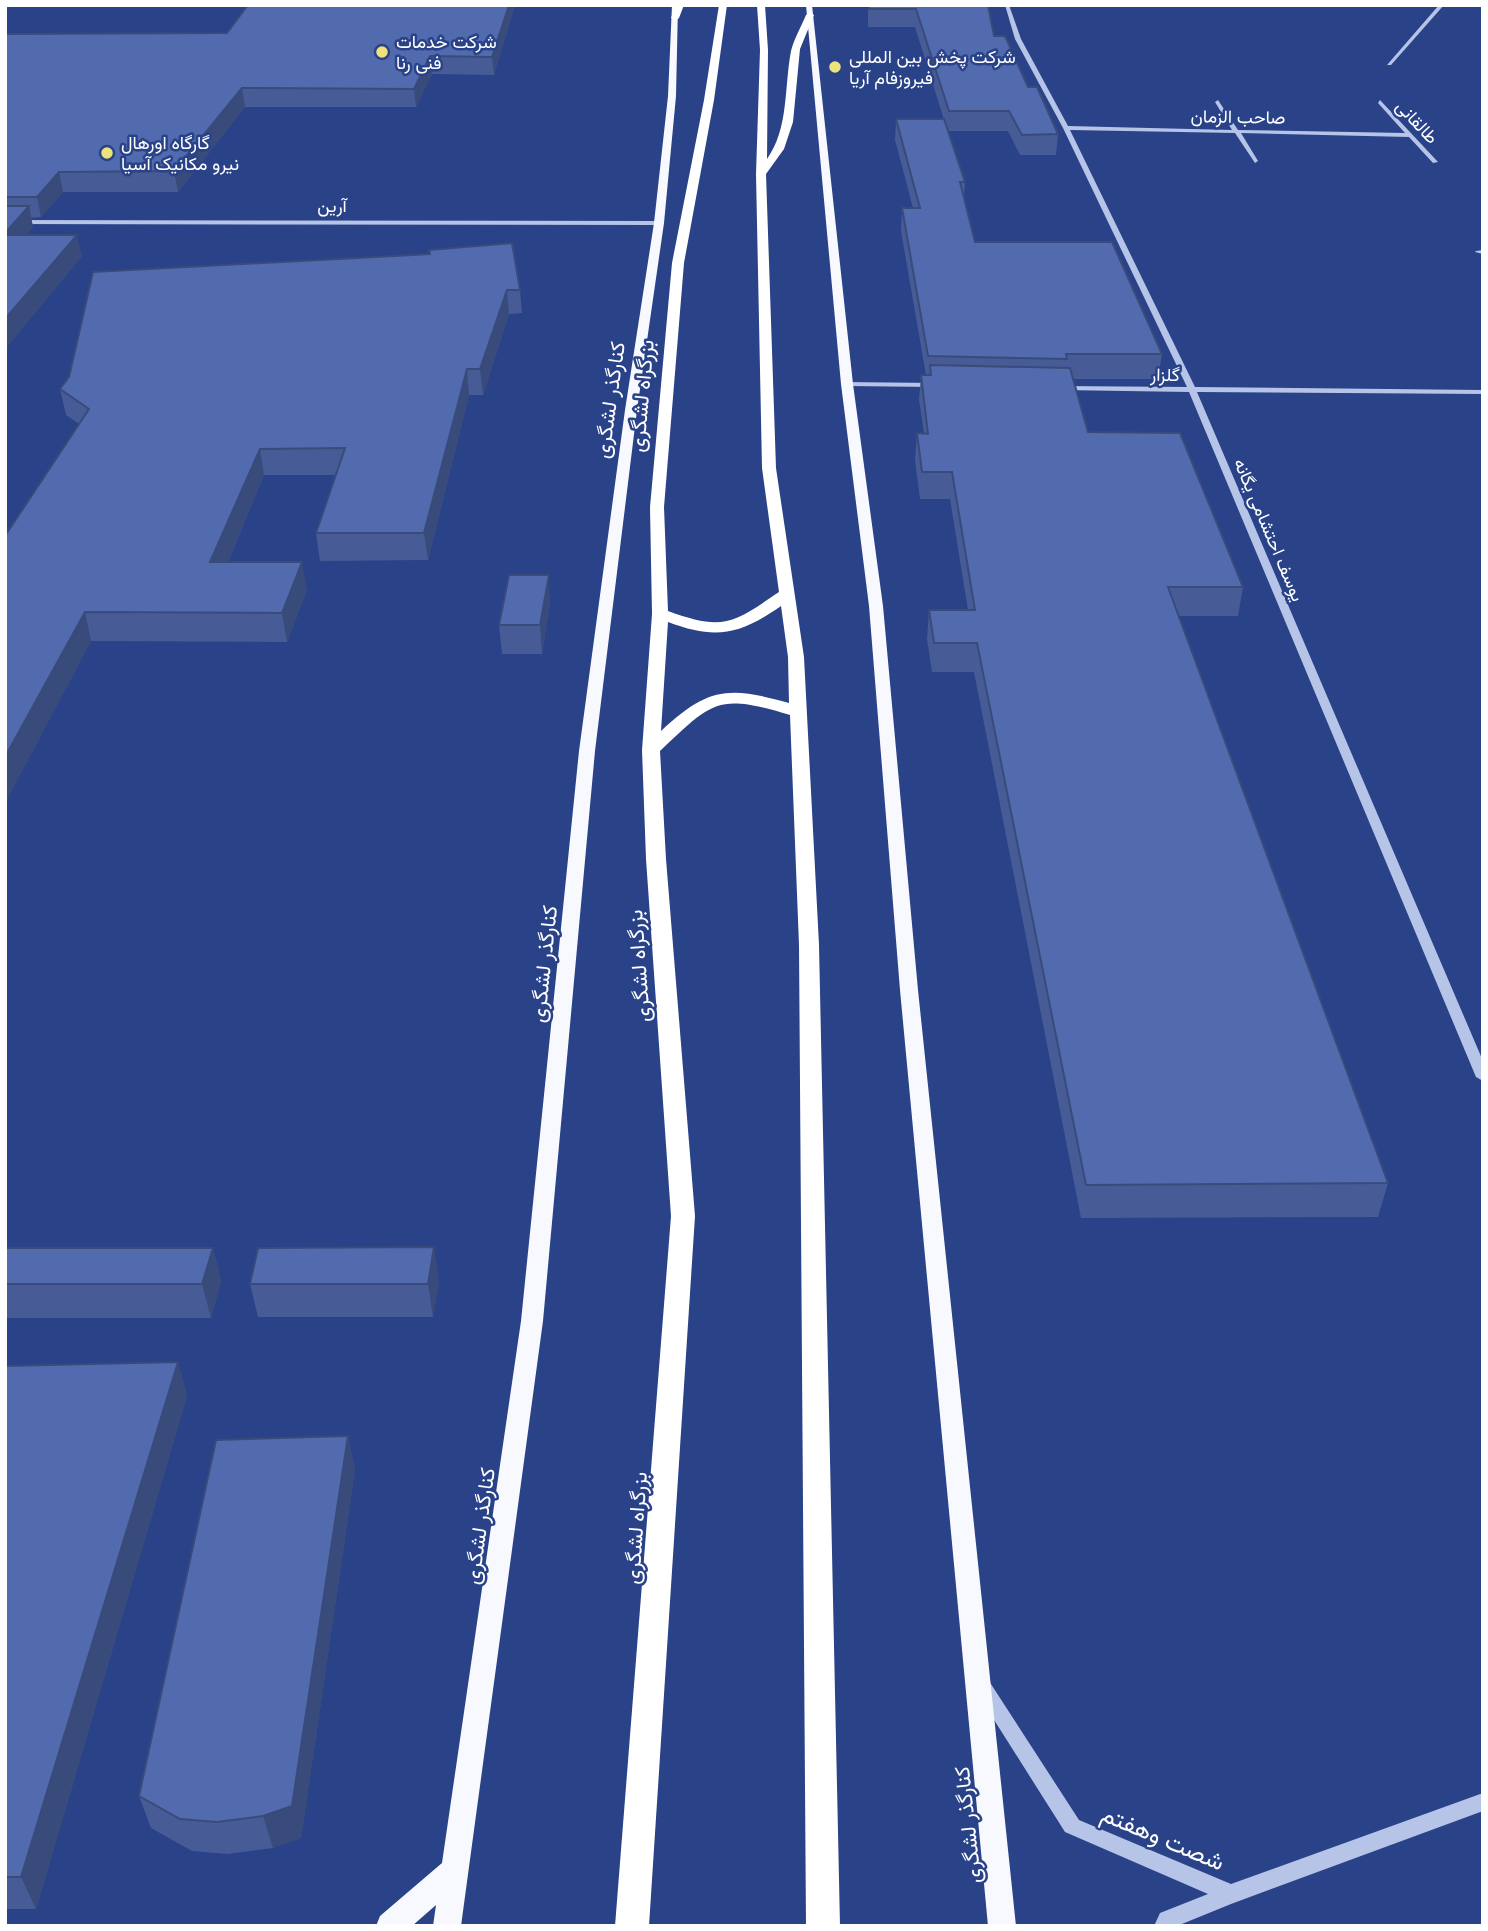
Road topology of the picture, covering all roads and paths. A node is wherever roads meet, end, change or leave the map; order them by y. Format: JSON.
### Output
{"nodes":[{"id":1,"x":723,"y":5,"type":"edge"},
{"id":2,"x":761,"y":5,"type":"edge"},
{"id":3,"x":1007,"y":5,"type":"edge"},
{"id":4,"x":1442,"y":5,"type":"edge"},
{"id":5,"x":676,"y":10,"type":"edge"},
{"id":6,"x":809,"y":10,"type":"edge"},
{"id":7,"x":1389,"y":64,"type":"dead end"},
{"id":8,"x":1218,"y":102,"type":"dead end"},
{"id":9,"x":1380,"y":102,"type":"dead end"},
{"id":10,"x":1066,"y":128,"type":"junction"},
{"id":11,"x":1235,"y":131,"type":"junction"},
{"id":12,"x":1409,"y":135,"type":"junction"},
{"id":13,"x":1255,"y":162,"type":"dead end"},
{"id":14,"x":1435,"y":162,"type":"dead end"},
{"id":15,"x":761,"y":174,"type":"junction"},
{"id":16,"x":5,"y":222,"type":"edge"},
{"id":17,"x":659,"y":223,"type":"junction"},
{"id":18,"x":847,"y":384,"type":"junction"},
{"id":19,"x":944,"y":386,"type":"edge"},
{"id":20,"x":1054,"y":388,"type":"edge"},
{"id":21,"x":1193,"y":391,"type":"junction"},
{"id":22,"x":1483,"y":392,"type":"edge"},
{"id":23,"x":788,"y":593,"type":"junction"},
{"id":24,"x":660,"y":614,"type":"junction"},
{"id":25,"x":796,"y":711,"type":"junction"},
{"id":26,"x":651,"y":750,"type":"junction"},
{"id":27,"x":1483,"y":1077,"type":"edge"},
{"id":28,"x":976,"y":1675,"type":"junction"},
{"id":29,"x":1483,"y":1802,"type":"edge"},
{"id":30,"x":453,"y":1872,"type":"junction"},
{"id":31,"x":1231,"y":1894,"type":"junction"},
{"id":32,"x":390,"y":1926,"type":"edge"},
{"id":33,"x":447,"y":1926,"type":"edge"},
{"id":34,"x":632,"y":1926,"type":"edge"},
{"id":35,"x":823,"y":1926,"type":"edge"},
{"id":36,"x":1002,"y":1926,"type":"edge"},
{"id":37,"x":1164,"y":1926,"type":"edge"}],
"edges":[{"from":1,"to":24,"type":"highway","name":"بزرگراه لشگری"},
{"from":2,"to":15,"type":"highway"},
{"from":3,"to":10,"type":"street","name":"یوسف احتشامی یگانه"},
{"from":4,"to":7,"type":"street"},
{"from":5,"to":17,"type":"main road","name":"کنارگذر لشگری"},
{"from":6,"to":15,"type":"highway"},
{"from":6,"to":18,"type":"main road","name":"کنارگذر لشگری"},
{"from":8,"to":11,"type":"street"},
{"from":9,"to":12,"type":"street","name":"طالقانی"},
{"from":10,"to":11,"type":"street","name":"صاحب الزمان"},
{"from":10,"to":21,"type":"street","name":"یوسف احتشامی یگانه"},
{"from":11,"to":12,"type":"street","name":"صاحب الزمان"},
{"from":11,"to":13,"type":"street"},
{"from":12,"to":14,"type":"street","name":"طالقانی"},
{"from":15,"to":23,"type":"highway"},
{"from":16,"to":17,"type":"street","name":"آرین"},
{"from":17,"to":30,"type":"main road","name":"کنارگذر لشگری"},
{"from":18,"to":19,"type":"street"},
{"from":18,"to":28,"type":"main road","name":"کنارگذر لشگری"},
{"from":20,"to":21,"type":"street","name":"گلزار"},
{"from":21,"to":22,"type":"street","name":"گلزار"},
{"from":21,"to":27,"type":"street","name":"یوسف احتشامی یگانه"},
{"from":23,"to":24,"type":"highway"},
{"from":23,"to":25,"type":"highway"},
{"from":24,"to":26,"type":"highway","name":"بزرگراه لشگری"},
{"from":25,"to":26,"type":"highway"},
{"from":25,"to":35,"type":"highway"},
{"from":26,"to":34,"type":"highway","name":"بزرگراه لشگری"},
{"from":28,"to":31,"type":"street","name":"شصت وهفتم"},
{"from":28,"to":36,"type":"main road","name":"کنارگذر لشگری"},
{"from":29,"to":31,"type":"street","name":"شصت وهفتم"},
{"from":30,"to":32,"type":"main road"},
{"from":30,"to":33,"type":"main road","name":"کنارگذر لشگری"},
{"from":31,"to":37,"type":"street"}]}
